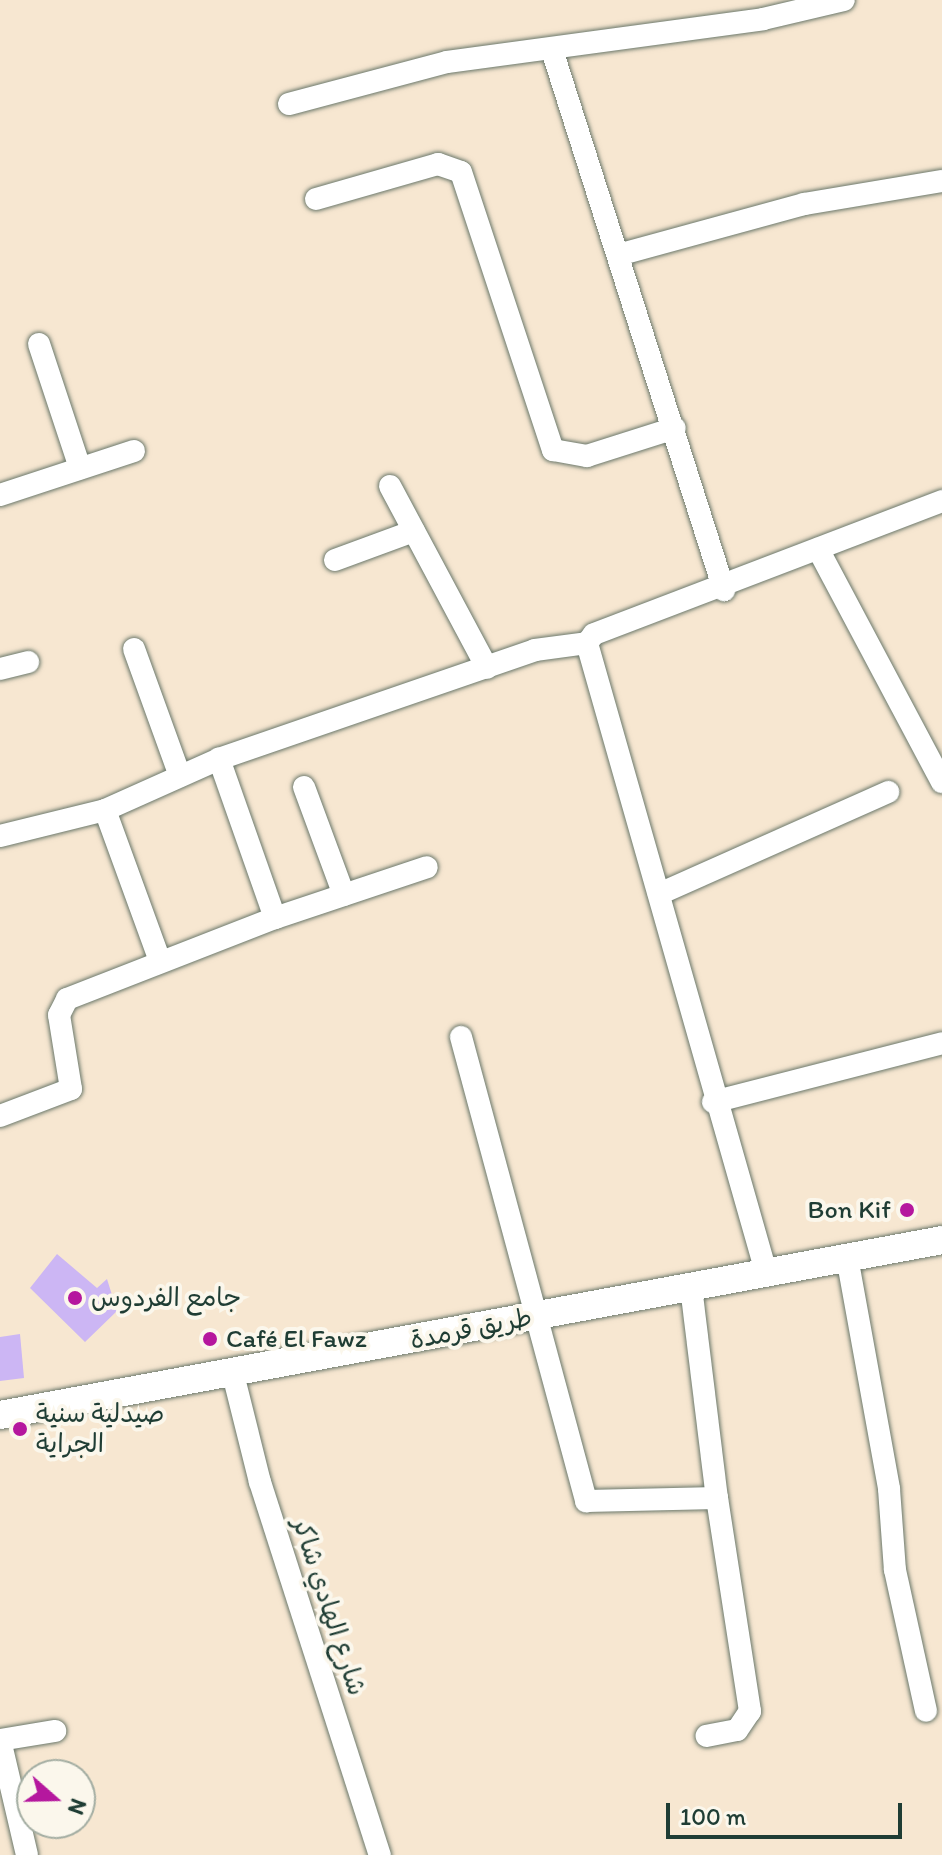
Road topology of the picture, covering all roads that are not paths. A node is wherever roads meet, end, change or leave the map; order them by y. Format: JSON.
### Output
{"nodes":[{"id":1,"x":844,"y":0,"type":"edge"},
{"id":2,"x":761,"y":10,"type":"edge"},
{"id":3,"x":552,"y":50,"type":"junction"},
{"id":4,"x":289,"y":104,"type":"dead end"},
{"id":5,"x":942,"y":181,"type":"edge"},
{"id":6,"x":316,"y":199,"type":"dead end"},
{"id":7,"x":618,"y":255,"type":"junction"},
{"id":8,"x":39,"y":344,"type":"dead end"},
{"id":9,"x":675,"y":428,"type":"junction"},
{"id":10,"x":134,"y":451,"type":"dead end"},
{"id":11,"x":80,"y":468,"type":"junction"},
{"id":12,"x":390,"y":486,"type":"dead end"},
{"id":13,"x":0,"y":495,"type":"edge"},
{"id":14,"x":942,"y":501,"type":"edge"},
{"id":15,"x":414,"y":531,"type":"junction"},
{"id":16,"x":818,"y":549,"type":"junction"},
{"id":17,"x":335,"y":560,"type":"dead end"},
{"id":18,"x":724,"y":590,"type":"junction"},
{"id":19,"x":587,"y":643,"type":"junction"},
{"id":20,"x":134,"y":649,"type":"dead end"},
{"id":21,"x":28,"y":662,"type":"dead end"},
{"id":22,"x":487,"y":668,"type":"junction"},
{"id":23,"x":0,"y":669,"type":"edge"},
{"id":24,"x":219,"y":759,"type":"junction"},
{"id":25,"x":180,"y":776,"type":"junction"},
{"id":26,"x":942,"y":782,"type":"edge"},
{"id":27,"x":304,"y":787,"type":"dead end"},
{"id":28,"x":888,"y":792,"type":"dead end"},
{"id":29,"x":105,"y":810,"type":"junction"},
{"id":30,"x":0,"y":836,"type":"edge"},
{"id":31,"x":427,"y":867,"type":"dead end"},
{"id":32,"x":659,"y":894,"type":"junction"},
{"id":33,"x":344,"y":895,"type":"junction"},
{"id":34,"x":275,"y":918,"type":"junction"},
{"id":35,"x":160,"y":961,"type":"junction"},
{"id":36,"x":461,"y":1037,"type":"dead end"},
{"id":37,"x":942,"y":1043,"type":"edge"},
{"id":38,"x":713,"y":1102,"type":"junction"},
{"id":39,"x":0,"y":1116,"type":"edge"},
{"id":40,"x":942,"y":1240,"type":"edge"},
{"id":41,"x":847,"y":1257,"type":"junction"},
{"id":42,"x":766,"y":1272,"type":"junction"},
{"id":43,"x":691,"y":1287,"type":"junction"},
{"id":44,"x":538,"y":1317,"type":"junction"},
{"id":45,"x":233,"y":1374,"type":"junction"},
{"id":46,"x":0,"y":1415,"type":"edge"},
{"id":47,"x":717,"y":1498,"type":"junction"},
{"id":48,"x":926,"y":1711,"type":"dead end"},
{"id":49,"x":55,"y":1731,"type":"dead end"},
{"id":50,"x":707,"y":1736,"type":"dead end"},
{"id":51,"x":27,"y":1855,"type":"edge"},
{"id":52,"x":380,"y":1855,"type":"edge"}],
"edges":[{"from":1,"to":2,"type":"street"},
{"from":2,"to":3,"type":"street"},
{"from":3,"to":4,"type":"street"},
{"from":3,"to":7,"type":"street"},
{"from":5,"to":7,"type":"street"},
{"from":6,"to":9,"type":"street"},
{"from":7,"to":9,"type":"street"},
{"from":8,"to":11,"type":"street"},
{"from":9,"to":18,"type":"street"},
{"from":10,"to":11,"type":"street"},
{"from":11,"to":13,"type":"street"},
{"from":12,"to":15,"type":"street"},
{"from":14,"to":16,"type":"street"},
{"from":15,"to":17,"type":"street"},
{"from":15,"to":22,"type":"street"},
{"from":16,"to":18,"type":"street"},
{"from":16,"to":26,"type":"street"},
{"from":18,"to":19,"type":"street"},
{"from":19,"to":22,"type":"street"},
{"from":19,"to":32,"type":"street"},
{"from":20,"to":25,"type":"street"},
{"from":21,"to":23,"type":"street"},
{"from":22,"to":24,"type":"street"},
{"from":24,"to":25,"type":"street"},
{"from":24,"to":34,"type":"street"},
{"from":25,"to":29,"type":"street"},
{"from":27,"to":33,"type":"street"},
{"from":28,"to":32,"type":"street"},
{"from":29,"to":30,"type":"street"},
{"from":29,"to":35,"type":"street"},
{"from":31,"to":33,"type":"street"},
{"from":32,"to":38,"type":"street"},
{"from":33,"to":34,"type":"street"},
{"from":34,"to":35,"type":"street"},
{"from":35,"to":39,"type":"street"},
{"from":36,"to":44,"type":"street"},
{"from":37,"to":38,"type":"street"},
{"from":38,"to":42,"type":"street"},
{"from":40,"to":41,"type":"main road","name":"طريق قرمدة"},
{"from":41,"to":42,"type":"main road","name":"طريق قرمدة"},
{"from":41,"to":48,"type":"street"},
{"from":42,"to":43,"type":"main road","name":"طريق قرمدة"},
{"from":43,"to":44,"type":"main road","name":"طريق قرمدة"},
{"from":43,"to":47,"type":"street"},
{"from":44,"to":45,"type":"main road","name":"طريق قرمدة"},
{"from":44,"to":47,"type":"street"},
{"from":45,"to":46,"type":"main road","name":"طريق قرمدة"},
{"from":45,"to":52,"type":"street","name":"شارع الهادي شاكر"},
{"from":47,"to":50,"type":"street"},
{"from":49,"to":51,"type":"street"}]}
